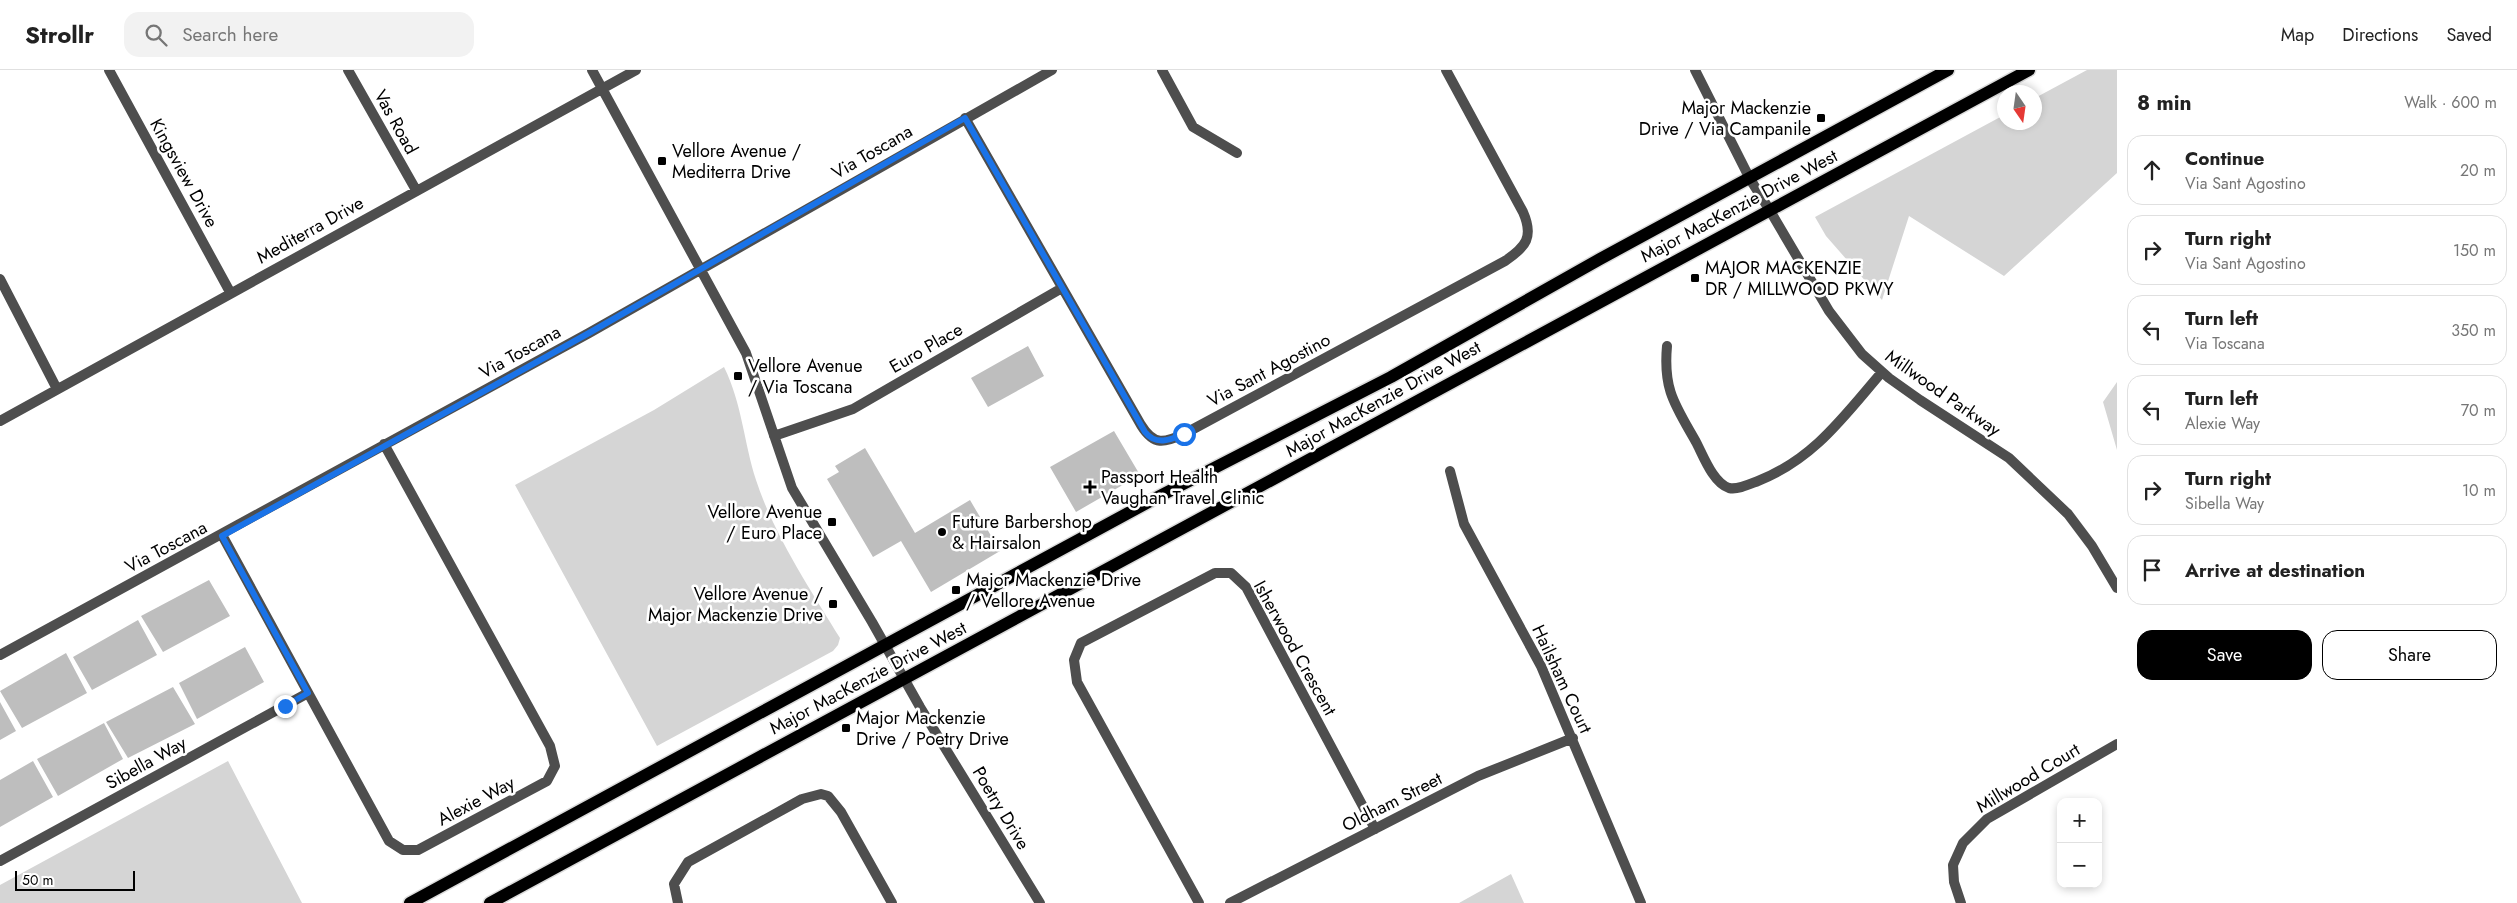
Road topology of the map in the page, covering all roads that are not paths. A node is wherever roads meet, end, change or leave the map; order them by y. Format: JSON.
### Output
{"nodes":[{"id":1,"x":109,"y":70,"type":"edge"},
{"id":2,"x":348,"y":70,"type":"edge"},
{"id":3,"x":592,"y":70,"type":"edge"},
{"id":4,"x":636,"y":70,"type":"edge"},
{"id":5,"x":1052,"y":70,"type":"edge"},
{"id":6,"x":1162,"y":70,"type":"edge"},
{"id":7,"x":1446,"y":70,"type":"edge"},
{"id":8,"x":1695,"y":70,"type":"edge"},
{"id":9,"x":1948,"y":70,"type":"edge"},
{"id":10,"x":2029,"y":70,"type":"edge"},
{"id":11,"x":602,"y":88,"type":"junction"},
{"id":12,"x":965,"y":118,"type":"junction"},
{"id":13,"x":1237,"y":153,"type":"dead end"},
{"id":14,"x":1750,"y":179,"type":"junction"},
{"id":15,"x":416,"y":190,"type":"junction"},
{"id":16,"x":1769,"y":209,"type":"junction"},
{"id":17,"x":701,"y":268,"type":"junction"},
{"id":18,"x":0,"y":279,"type":"edge"},
{"id":19,"x":1062,"y":288,"type":"junction"},
{"id":20,"x":230,"y":292,"type":"junction"},
{"id":21,"x":1667,"y":346,"type":"dead end"},
{"id":22,"x":1882,"y":372,"type":"junction"},
{"id":23,"x":57,"y":389,"type":"junction"},
{"id":24,"x":0,"y":421,"type":"edge"},
{"id":25,"x":774,"y":436,"type":"junction"},
{"id":26,"x":384,"y":444,"type":"junction"},
{"id":27,"x":1450,"y":471,"type":"dead end"},
{"id":28,"x":222,"y":536,"type":"junction"},
{"id":29,"x":2117,"y":588,"type":"edge"},
{"id":30,"x":885,"y":645,"type":"junction"},
{"id":31,"x":0,"y":655,"type":"edge"},
{"id":32,"x":904,"y":679,"type":"junction"},
{"id":33,"x":308,"y":693,"type":"junction"},
{"id":34,"x":1573,"y":738,"type":"junction"},
{"id":35,"x":2117,"y":744,"type":"edge"},
{"id":36,"x":1375,"y":829,"type":"junction"},
{"id":37,"x":0,"y":861,"type":"edge"},
{"id":38,"x":410,"y":903,"type":"edge"},
{"id":39,"x":490,"y":903,"type":"edge"},
{"id":40,"x":678,"y":903,"type":"edge"},
{"id":41,"x":892,"y":903,"type":"edge"},
{"id":42,"x":1040,"y":903,"type":"edge"},
{"id":43,"x":1199,"y":903,"type":"edge"},
{"id":44,"x":1230,"y":903,"type":"edge"},
{"id":45,"x":1641,"y":903,"type":"edge"},
{"id":46,"x":1961,"y":903,"type":"edge"}],
"edges":[{"from":1,"to":20,"type":"street","name":"Kingsview Drive"},
{"from":2,"to":15,"type":"street","name":"Vas Road"},
{"from":3,"to":11,"type":"street","name":"Poetry Drive"},
{"from":4,"to":11,"type":"street","name":"Mediterra Drive"},
{"from":5,"to":12,"type":"street","name":"Via Toscana"},
{"from":6,"to":13,"type":"street"},
{"from":7,"to":19,"type":"street","name":"Via Sant Agostino"},
{"from":8,"to":14,"type":"street","name":"Millwood Parkway"},
{"from":9,"to":14,"type":"main road","name":"Major MacKenzie Drive West"},
{"from":10,"to":16,"type":"main road","name":"Major MacKenzie Drive West"},
{"from":11,"to":15,"type":"street","name":"Mediterra Drive"},
{"from":11,"to":17,"type":"street","name":"Poetry Drive"},
{"from":12,"to":17,"type":"street","name":"Via Toscana"},
{"from":12,"to":19,"type":"street","name":"Via Sant Agostino"},
{"from":14,"to":16,"type":"street","name":"Millwood Parkway"},
{"from":14,"to":30,"type":"main road","name":"Major MacKenzie Drive West"},
{"from":15,"to":20,"type":"street","name":"Mediterra Drive"},
{"from":16,"to":22,"type":"street","name":"Millwood Parkway"},
{"from":16,"to":32,"type":"main road","name":"Major MacKenzie Drive West"},
{"from":17,"to":25,"type":"street","name":"Poetry Drive"},
{"from":17,"to":26,"type":"street","name":"Via Toscana"},
{"from":18,"to":23,"type":"street"},
{"from":19,"to":25,"type":"street","name":"Euro Place"},
{"from":20,"to":23,"type":"street","name":"Mediterra Drive"},
{"from":21,"to":22,"type":"street"},
{"from":22,"to":29,"type":"street","name":"Millwood Parkway"},
{"from":23,"to":24,"type":"street","name":"Mediterra Drive"},
{"from":25,"to":30,"type":"street","name":"Poetry Drive"},
{"from":26,"to":28,"type":"street","name":"Via Toscana"},
{"from":26,"to":33,"type":"street","name":"Alexie Way"},
{"from":27,"to":34,"type":"street","name":"Hailsham Court"},
{"from":28,"to":31,"type":"street","name":"Via Toscana"},
{"from":28,"to":33,"type":"street","name":"Alexie Way"},
{"from":30,"to":32,"type":"street","name":"Poetry Drive"},
{"from":30,"to":38,"type":"main road","name":"Major MacKenzie Drive West"},
{"from":32,"to":39,"type":"main road","name":"Major MacKenzie Drive West"},
{"from":32,"to":42,"type":"street","name":"Poetry Drive"},
{"from":33,"to":37,"type":"street","name":"Sibella Way"},
{"from":34,"to":36,"type":"street","name":"Oldham Street"},
{"from":34,"to":45,"type":"street","name":"Hailsham Court"},
{"from":35,"to":46,"type":"street","name":"Millwood Court"},
{"from":36,"to":43,"type":"street","name":"Isherwood Crescent"},
{"from":36,"to":44,"type":"street","name":"Oldham Street"},
{"from":40,"to":41,"type":"street"}]}
